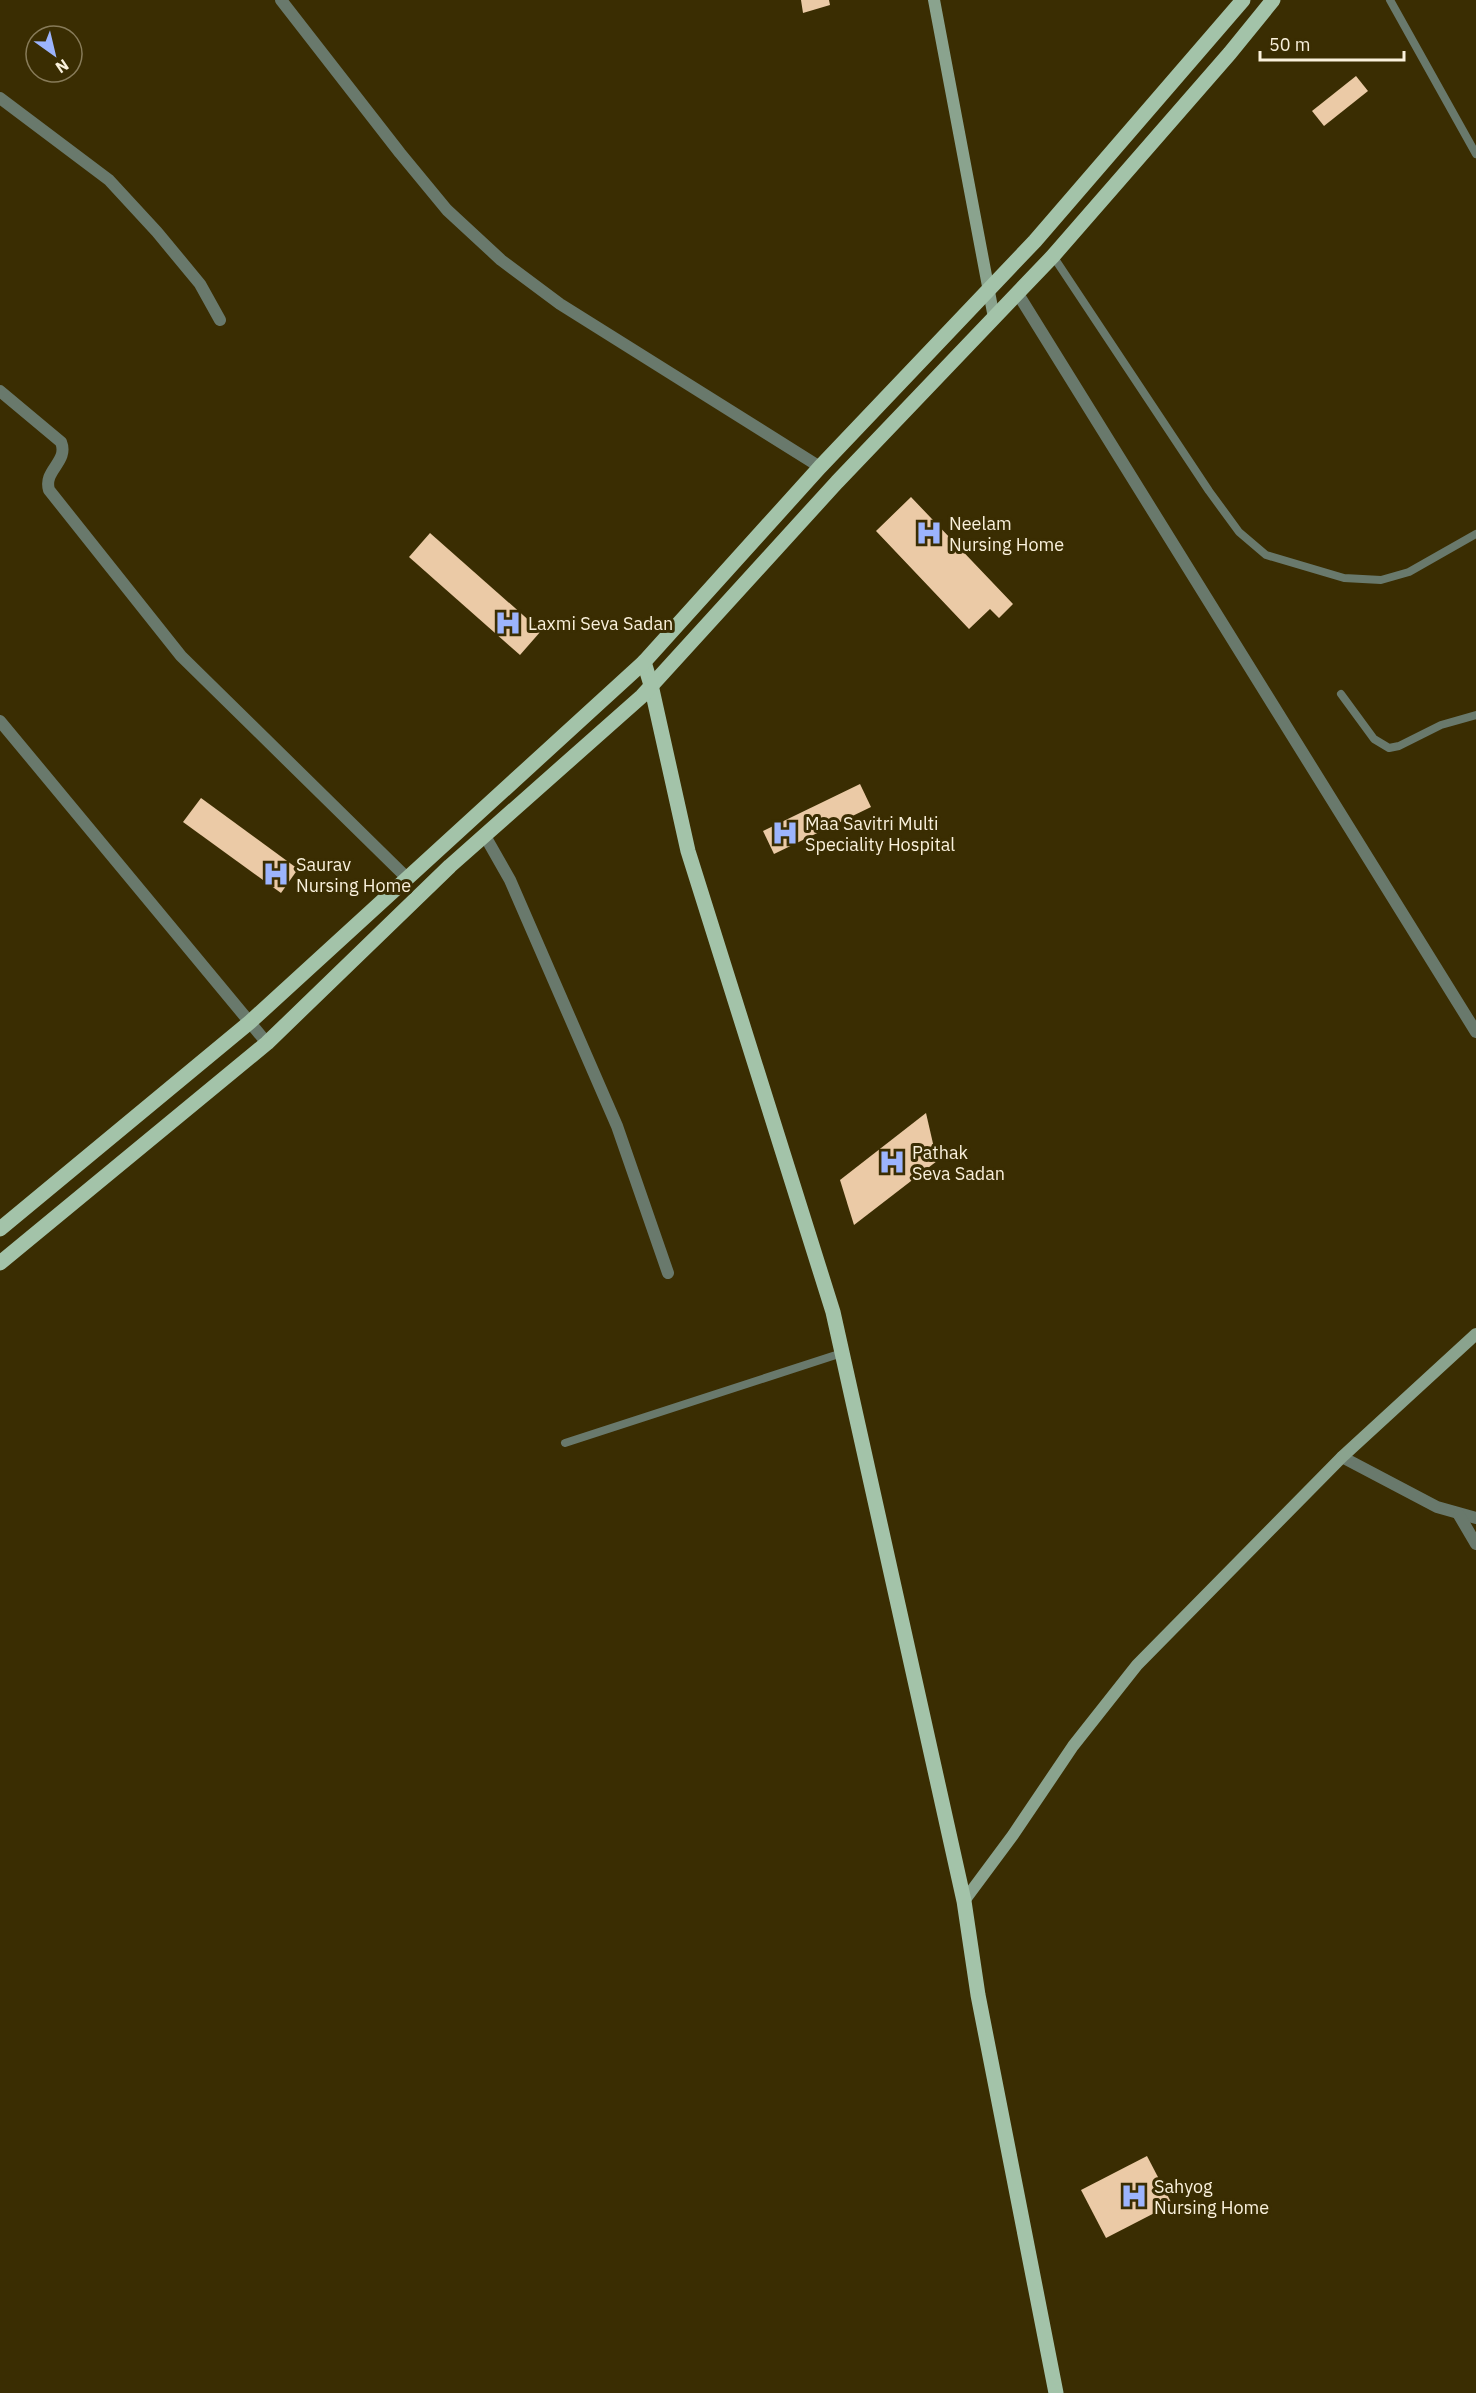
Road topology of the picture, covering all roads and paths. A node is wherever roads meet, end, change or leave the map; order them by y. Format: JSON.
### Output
{"nodes":[{"id":1,"x":281,"y":0,"type":"edge"},
{"id":2,"x":934,"y":0,"type":"edge"},
{"id":3,"x":1243,"y":0,"type":"edge"},
{"id":4,"x":1272,"y":0,"type":"edge"},
{"id":5,"x":1390,"y":0,"type":"edge"},
{"id":6,"x":0,"y":98,"type":"edge"},
{"id":7,"x":1476,"y":154,"type":"edge"},
{"id":8,"x":1053,"y":256,"type":"junction"},
{"id":9,"x":988,"y":290,"type":"junction"},
{"id":10,"x":1018,"y":294,"type":"junction"},
{"id":11,"x":994,"y":318,"type":"junction"},
{"id":12,"x":220,"y":320,"type":"dead end"},
{"id":13,"x":0,"y":391,"type":"edge"},
{"id":14,"x":820,"y":467,"type":"junction"},
{"id":15,"x":1476,"y":534,"type":"edge"},
{"id":16,"x":644,"y":662,"type":"junction"},
{"id":17,"x":651,"y":685,"type":"junction"},
{"id":18,"x":1341,"y":694,"type":"dead end"},
{"id":19,"x":1476,"y":715,"type":"edge"},
{"id":20,"x":0,"y":721,"type":"edge"},
{"id":21,"x":485,"y":836,"type":"junction"},
{"id":22,"x":406,"y":877,"type":"junction"},
{"id":23,"x":250,"y":1022,"type":"junction"},
{"id":24,"x":1476,"y":1032,"type":"edge"},
{"id":25,"x":267,"y":1043,"type":"junction"},
{"id":26,"x":0,"y":1229,"type":"edge"},
{"id":27,"x":0,"y":1263,"type":"edge"},
{"id":28,"x":668,"y":1273,"type":"dead end"},
{"id":29,"x":1476,"y":1334,"type":"edge"},
{"id":30,"x":842,"y":1353,"type":"junction"},
{"id":31,"x":565,"y":1443,"type":"dead end"},
{"id":32,"x":1342,"y":1457,"type":"junction"},
{"id":33,"x":1459,"y":1515,"type":"junction"},
{"id":34,"x":1476,"y":1518,"type":"edge"},
{"id":35,"x":1476,"y":1544,"type":"edge"},
{"id":36,"x":964,"y":1901,"type":"junction"},
{"id":37,"x":1056,"y":2393,"type":"edge"}],
"edges":[{"from":1,"to":14,"type":"street"},
{"from":2,"to":9,"type":"street"},
{"from":3,"to":9,"type":"main road"},
{"from":4,"to":8,"type":"main road"},
{"from":5,"to":7,"type":"lane"},
{"from":6,"to":12,"type":"street"},
{"from":8,"to":10,"type":"main road"},
{"from":8,"to":15,"type":"lane"},
{"from":9,"to":11,"type":"street"},
{"from":9,"to":14,"type":"main road"},
{"from":10,"to":11,"type":"main road"},
{"from":10,"to":24,"type":"street"},
{"from":11,"to":17,"type":"main road"},
{"from":13,"to":22,"type":"street"},
{"from":14,"to":16,"type":"main road"},
{"from":16,"to":17,"type":"main road"},
{"from":16,"to":22,"type":"main road"},
{"from":17,"to":21,"type":"main road"},
{"from":17,"to":30,"type":"main road"},
{"from":18,"to":19,"type":"lane"},
{"from":20,"to":23,"type":"street"},
{"from":21,"to":25,"type":"main road"},
{"from":21,"to":28,"type":"street"},
{"from":22,"to":23,"type":"main road"},
{"from":23,"to":25,"type":"street"},
{"from":23,"to":26,"type":"main road"},
{"from":25,"to":27,"type":"main road"},
{"from":29,"to":32,"type":"street"},
{"from":30,"to":31,"type":"lane"},
{"from":30,"to":36,"type":"main road"},
{"from":32,"to":33,"type":"street"},
{"from":32,"to":36,"type":"street"},
{"from":33,"to":34,"type":"street"},
{"from":33,"to":35,"type":"street"},
{"from":36,"to":37,"type":"main road"}]}
